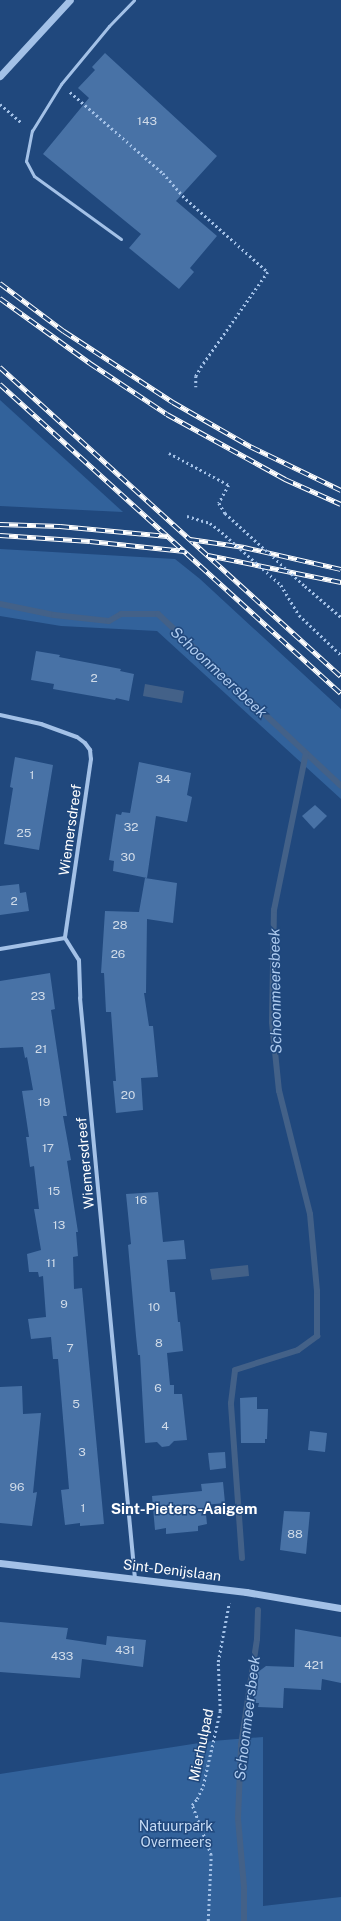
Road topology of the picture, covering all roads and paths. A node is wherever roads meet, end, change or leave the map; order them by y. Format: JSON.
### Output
{"nodes":[{"id":1,"x":70,"y":0,"type":"edge"},
{"id":2,"x":134,"y":0,"type":"edge"},
{"id":3,"x":0,"y":76,"type":"edge"},
{"id":4,"x":61,"y":84,"type":"junction"},
{"id":5,"x":0,"y":104,"type":"edge"},
{"id":6,"x":20,"y":120,"type":"dead end"},
{"id":7,"x":121,"y":239,"type":"dead end"},
{"id":8,"x":196,"y":387,"type":"dead end"},
{"id":9,"x":169,"y":453,"type":"dead end"},
{"id":10,"x":187,"y":516,"type":"dead end"},
{"id":11,"x":341,"y":617,"type":"edge"},
{"id":12,"x":341,"y":655,"type":"edge"},
{"id":13,"x":0,"y":715,"type":"edge"},
{"id":14,"x":65,"y":938,"type":"junction"},
{"id":15,"x":0,"y":949,"type":"edge"},
{"id":16,"x":0,"y":1563,"type":"edge"},
{"id":17,"x":135,"y":1579,"type":"junction"},
{"id":18,"x":232,"y":1591,"type":"junction"},
{"id":19,"x":341,"y":1608,"type":"edge"},
{"id":20,"x":208,"y":1921,"type":"edge"}],
"edges":[{"from":1,"to":3,"type":"street"},
{"from":2,"to":4,"type":"lane"},
{"from":4,"to":7,"type":"lane"},
{"from":4,"to":8,"type":"path"},
{"from":5,"to":6,"type":"path"},
{"from":9,"to":11,"type":"path","bridge":true},
{"from":10,"to":12,"type":"path","bridge":true},
{"from":13,"to":14,"type":"street","name":"Wiemersdreef"},
{"from":14,"to":15,"type":"street"},
{"from":14,"to":17,"type":"street","name":"Wiemersdreef"},
{"from":16,"to":17,"type":"street","name":"Sint-Denijslaan"},
{"from":17,"to":18,"type":"street","name":"Sint-Denijslaan"},
{"from":18,"to":19,"type":"street","name":"Sint-Denijslaan"},
{"from":18,"to":20,"type":"path","name":"Mierhulpad"}]}
